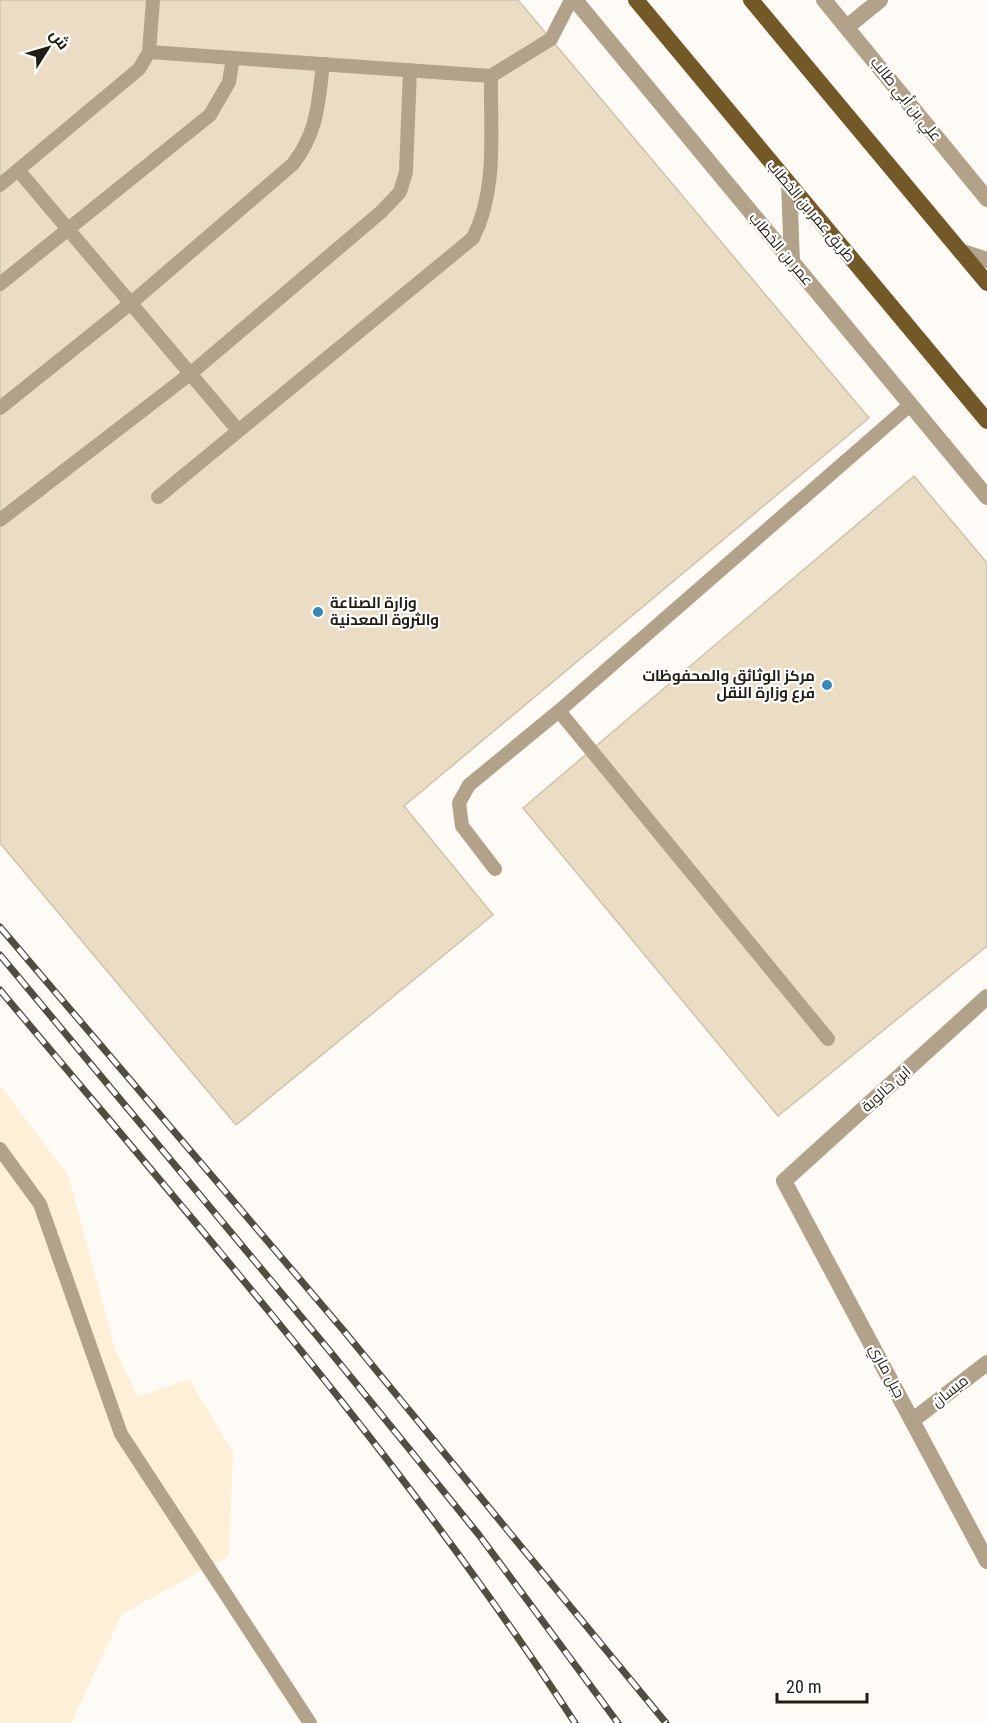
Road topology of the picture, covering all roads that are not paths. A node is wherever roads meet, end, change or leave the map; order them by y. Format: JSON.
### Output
{"nodes":[{"id":1,"x":153,"y":0,"type":"edge"},
{"id":2,"x":571,"y":0,"type":"edge"},
{"id":3,"x":575,"y":0,"type":"edge"},
{"id":4,"x":636,"y":0,"type":"edge"},
{"id":5,"x":751,"y":0,"type":"edge"},
{"id":6,"x":824,"y":0,"type":"edge"},
{"id":7,"x":880,"y":0,"type":"edge"},
{"id":8,"x":847,"y":27,"type":"junction"},
{"id":9,"x":149,"y":52,"type":"junction"},
{"id":10,"x":233,"y":58,"type":"junction"},
{"id":11,"x":324,"y":64,"type":"junction"},
{"id":12,"x":410,"y":70,"type":"junction"},
{"id":13,"x":491,"y":76,"type":"junction"},
{"id":14,"x":18,"y":170,"type":"junction"},
{"id":15,"x":789,"y":184,"type":"junction"},
{"id":16,"x":0,"y":185,"type":"edge"},
{"id":17,"x":987,"y":199,"type":"edge"},
{"id":18,"x":68,"y":228,"type":"junction"},
{"id":19,"x":960,"y":251,"type":"junction"},
{"id":20,"x":987,"y":261,"type":"edge"},
{"id":21,"x":792,"y":262,"type":"junction"},
{"id":22,"x":987,"y":283,"type":"edge"},
{"id":23,"x":0,"y":284,"type":"edge"},
{"id":24,"x":131,"y":303,"type":"junction"},
{"id":25,"x":190,"y":374,"type":"junction"},
{"id":26,"x":910,"y":405,"type":"junction"},
{"id":27,"x":0,"y":408,"type":"edge"},
{"id":28,"x":987,"y":421,"type":"edge"},
{"id":29,"x":237,"y":429,"type":"junction"},
{"id":30,"x":158,"y":496,"type":"dead end"},
{"id":31,"x":987,"y":497,"type":"edge"},
{"id":32,"x":0,"y":520,"type":"edge"},
{"id":33,"x":559,"y":711,"type":"junction"},
{"id":34,"x":495,"y":869,"type":"dead end"},
{"id":35,"x":987,"y":997,"type":"edge"},
{"id":36,"x":828,"y":1040,"type":"dead end"},
{"id":37,"x":0,"y":1149,"type":"edge"},
{"id":38,"x":784,"y":1181,"type":"joint"},
{"id":39,"x":987,"y":1362,"type":"edge"},
{"id":40,"x":913,"y":1420,"type":"junction"},
{"id":41,"x":987,"y":1561,"type":"edge"},
{"id":42,"x":310,"y":1723,"type":"edge"}],
"edges":[{"from":1,"to":9,"type":"lane"},
{"from":2,"to":13,"type":"lane"},
{"from":3,"to":21,"type":"street","name":"عمر بن الخطاب"},
{"from":4,"to":15,"type":"main road","name":"طريق عمر بن الخطاب"},
{"from":5,"to":19,"type":"main road"},
{"from":6,"to":8,"type":"street","name":"علي بن أبي طالب"},
{"from":7,"to":8,"type":"street"},
{"from":8,"to":17,"type":"street","name":"علي بن أبي طالب"},
{"from":9,"to":10,"type":"lane"},
{"from":9,"to":14,"type":"lane"},
{"from":10,"to":11,"type":"lane"},
{"from":10,"to":18,"type":"lane"},
{"from":11,"to":12,"type":"lane"},
{"from":11,"to":24,"type":"lane"},
{"from":12,"to":13,"type":"lane"},
{"from":12,"to":25,"type":"lane"},
{"from":13,"to":29,"type":"lane"},
{"from":14,"to":16,"type":"lane"},
{"from":14,"to":18,"type":"lane"},
{"from":15,"to":21,"type":"street"},
{"from":15,"to":28,"type":"main road","name":"طريق عمر بن الخطاب"},
{"from":18,"to":23,"type":"lane"},
{"from":18,"to":24,"type":"lane"},
{"from":19,"to":20,"type":"street"},
{"from":19,"to":22,"type":"main road"},
{"from":21,"to":26,"type":"street","name":"عمر بن الخطاب"},
{"from":24,"to":25,"type":"lane"},
{"from":24,"to":27,"type":"lane"},
{"from":25,"to":29,"type":"lane"},
{"from":25,"to":32,"type":"lane"},
{"from":26,"to":31,"type":"street","name":"عمر بن الخطاب"},
{"from":26,"to":33,"type":"lane"},
{"from":29,"to":30,"type":"lane"},
{"from":33,"to":34,"type":"lane"},
{"from":33,"to":36,"type":"lane"},
{"from":35,"to":38,"type":"street","name":"ابن خالوية"},
{"from":37,"to":42,"type":"lane"},
{"from":38,"to":40,"type":"street","name":"جبل ماري"},
{"from":39,"to":40,"type":"street","name":"ميسان"},
{"from":40,"to":41,"type":"street","name":"جبل ماري"}]}
